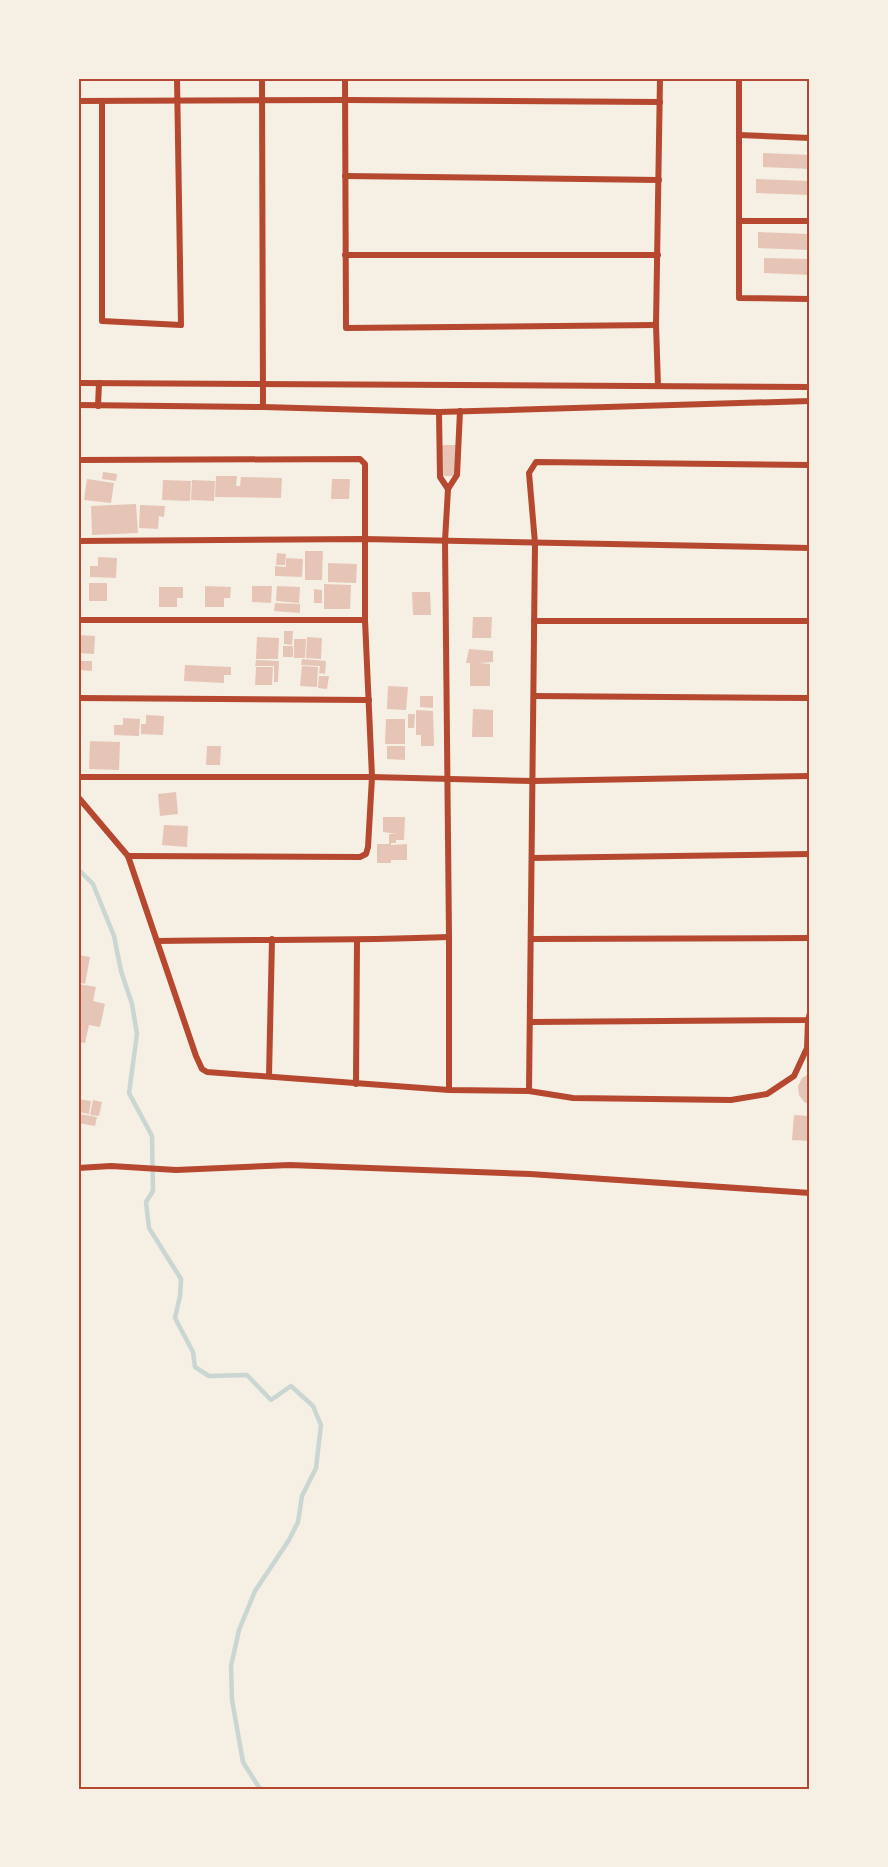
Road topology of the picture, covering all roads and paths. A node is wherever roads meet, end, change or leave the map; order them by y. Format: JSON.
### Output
{"nodes":[{"id":1,"x":177,"y":78,"type":"edge"},
{"id":2,"x":262,"y":78,"type":"edge"},
{"id":3,"x":345,"y":78,"type":"edge"},
{"id":4,"x":660,"y":78,"type":"edge"},
{"id":5,"x":739,"y":78,"type":"edge"},
{"id":6,"x":262,"y":100,"type":"junction"},
{"id":7,"x":345,"y":100,"type":"junction"},
{"id":8,"x":78,"y":101,"type":"edge"},
{"id":9,"x":102,"y":101,"type":"junction"},
{"id":10,"x":177,"y":101,"type":"junction"},
{"id":11,"x":660,"y":102,"type":"junction"},
{"id":12,"x":739,"y":135,"type":"junction"},
{"id":13,"x":810,"y":138,"type":"edge"},
{"id":14,"x":345,"y":176,"type":"junction"},
{"id":15,"x":659,"y":180,"type":"junction"},
{"id":16,"x":740,"y":221,"type":"junction"},
{"id":17,"x":810,"y":221,"type":"edge"},
{"id":18,"x":345,"y":255,"type":"junction"},
{"id":19,"x":658,"y":255,"type":"junction"},
{"id":20,"x":810,"y":299,"type":"edge"},
{"id":21,"x":656,"y":325,"type":"junction"},
{"id":22,"x":78,"y":383,"type":"edge"},
{"id":23,"x":99,"y":383,"type":"junction"},
{"id":24,"x":263,"y":383,"type":"junction"},
{"id":25,"x":657,"y":386,"type":"junction"},
{"id":26,"x":810,"y":387,"type":"edge"},
{"id":27,"x":810,"y":401,"type":"edge"},
{"id":28,"x":78,"y":405,"type":"edge"},
{"id":29,"x":98,"y":406,"type":"junction"},
{"id":30,"x":263,"y":407,"type":"junction"},
{"id":31,"x":460,"y":411,"type":"junction"},
{"id":32,"x":439,"y":412,"type":"junction"},
{"id":33,"x":78,"y":460,"type":"edge"},
{"id":34,"x":810,"y":465,"type":"edge"},
{"id":35,"x":448,"y":489,"type":"junction"},
{"id":36,"x":364,"y":539,"type":"junction"},
{"id":37,"x":78,"y":540,"type":"edge"},
{"id":38,"x":445,"y":541,"type":"junction"},
{"id":39,"x":535,"y":543,"type":"junction"},
{"id":40,"x":810,"y":548,"type":"edge"},
{"id":41,"x":78,"y":620,"type":"edge"},
{"id":42,"x":365,"y":620,"type":"junction"},
{"id":43,"x":534,"y":621,"type":"junction"},
{"id":44,"x":810,"y":621,"type":"edge"},
{"id":45,"x":534,"y":696,"type":"junction"},
{"id":46,"x":78,"y":698,"type":"edge"},
{"id":47,"x":810,"y":698,"type":"edge"},
{"id":48,"x":369,"y":700,"type":"junction"},
{"id":49,"x":810,"y":776,"type":"edge"},
{"id":50,"x":78,"y":777,"type":"edge"},
{"id":51,"x":372,"y":777,"type":"junction"},
{"id":52,"x":448,"y":778,"type":"junction"},
{"id":53,"x":533,"y":781,"type":"junction"},
{"id":54,"x":78,"y":797,"type":"edge"},
{"id":55,"x":810,"y":854,"type":"edge"},
{"id":56,"x":128,"y":856,"type":"junction"},
{"id":57,"x":532,"y":858,"type":"junction"},
{"id":58,"x":449,"y":937,"type":"junction"},
{"id":59,"x":810,"y":938,"type":"edge"},
{"id":60,"x":272,"y":939,"type":"junction"},
{"id":61,"x":531,"y":939,"type":"junction"},
{"id":62,"x":157,"y":941,"type":"junction"},
{"id":63,"x":357,"y":941,"type":"junction"},
{"id":64,"x":809,"y":1016,"type":"edge"},
{"id":65,"x":530,"y":1022,"type":"junction"},
{"id":66,"x":269,"y":1076,"type":"junction"},
{"id":67,"x":356,"y":1084,"type":"junction"},
{"id":68,"x":449,"y":1090,"type":"junction"},
{"id":69,"x":529,"y":1091,"type":"junction"},
{"id":70,"x":78,"y":1168,"type":"edge"},
{"id":71,"x":810,"y":1193,"type":"edge"}],
"edges":[{"from":1,"to":10,"type":"street"},
{"from":2,"to":6,"type":"street"},
{"from":3,"to":7,"type":"street"},
{"from":4,"to":11,"type":"street"},
{"from":5,"to":12,"type":"street"},
{"from":6,"to":7,"type":"street"},
{"from":6,"to":10,"type":"street"},
{"from":6,"to":24,"type":"street"},
{"from":7,"to":11,"type":"street"},
{"from":7,"to":14,"type":"street"},
{"from":8,"to":9,"type":"street"},
{"from":9,"to":10,"type":"street"},
{"from":9,"to":10,"type":"street"},
{"from":11,"to":15,"type":"street"},
{"from":12,"to":13,"type":"street"},
{"from":12,"to":16,"type":"street"},
{"from":14,"to":15,"type":"street"},
{"from":14,"to":18,"type":"street"},
{"from":15,"to":19,"type":"street"},
{"from":16,"to":17,"type":"street"},
{"from":16,"to":20,"type":"street"},
{"from":18,"to":19,"type":"street"},
{"from":18,"to":21,"type":"street"},
{"from":19,"to":21,"type":"street"},
{"from":21,"to":25,"type":"street"},
{"from":22,"to":23,"type":"street"},
{"from":23,"to":24,"type":"street"},
{"from":23,"to":29,"type":"street"},
{"from":24,"to":25,"type":"street"},
{"from":24,"to":30,"type":"street"},
{"from":25,"to":26,"type":"street"},
{"from":27,"to":31,"type":"street"},
{"from":28,"to":29,"type":"street"},
{"from":29,"to":30,"type":"street"},
{"from":30,"to":32,"type":"street"},
{"from":31,"to":32,"type":"street"},
{"from":31,"to":35,"type":"street"},
{"from":32,"to":35,"type":"street"},
{"from":33,"to":36,"type":"street"},
{"from":34,"to":39,"type":"street"},
{"from":35,"to":38,"type":"street"},
{"from":36,"to":37,"type":"street"},
{"from":36,"to":38,"type":"street"},
{"from":36,"to":42,"type":"street"},
{"from":38,"to":39,"type":"street"},
{"from":38,"to":52,"type":"street"},
{"from":39,"to":40,"type":"street"},
{"from":39,"to":43,"type":"street"},
{"from":41,"to":42,"type":"street"},
{"from":42,"to":48,"type":"street"},
{"from":43,"to":44,"type":"street"},
{"from":43,"to":45,"type":"street"},
{"from":45,"to":47,"type":"street"},
{"from":45,"to":53,"type":"street"},
{"from":46,"to":48,"type":"street"},
{"from":48,"to":51,"type":"street"},
{"from":49,"to":53,"type":"street"},
{"from":50,"to":51,"type":"street"},
{"from":51,"to":52,"type":"street"},
{"from":51,"to":56,"type":"street"},
{"from":52,"to":53,"type":"street"},
{"from":52,"to":58,"type":"street"},
{"from":53,"to":57,"type":"street"},
{"from":54,"to":56,"type":"street"},
{"from":55,"to":57,"type":"street"},
{"from":56,"to":62,"type":"street"},
{"from":57,"to":61,"type":"street"},
{"from":58,"to":63,"type":"street"},
{"from":58,"to":68,"type":"street"},
{"from":59,"to":61,"type":"street"},
{"from":60,"to":62,"type":"street"},
{"from":60,"to":63,"type":"street"},
{"from":60,"to":66,"type":"street"},
{"from":61,"to":65,"type":"street"},
{"from":62,"to":66,"type":"street"},
{"from":63,"to":67,"type":"street"},
{"from":64,"to":65,"type":"street"},
{"from":64,"to":69,"type":"street"},
{"from":65,"to":69,"type":"street"},
{"from":66,"to":67,"type":"street"},
{"from":67,"to":68,"type":"street"},
{"from":68,"to":69,"type":"street"},
{"from":70,"to":71,"type":"street"}]}
